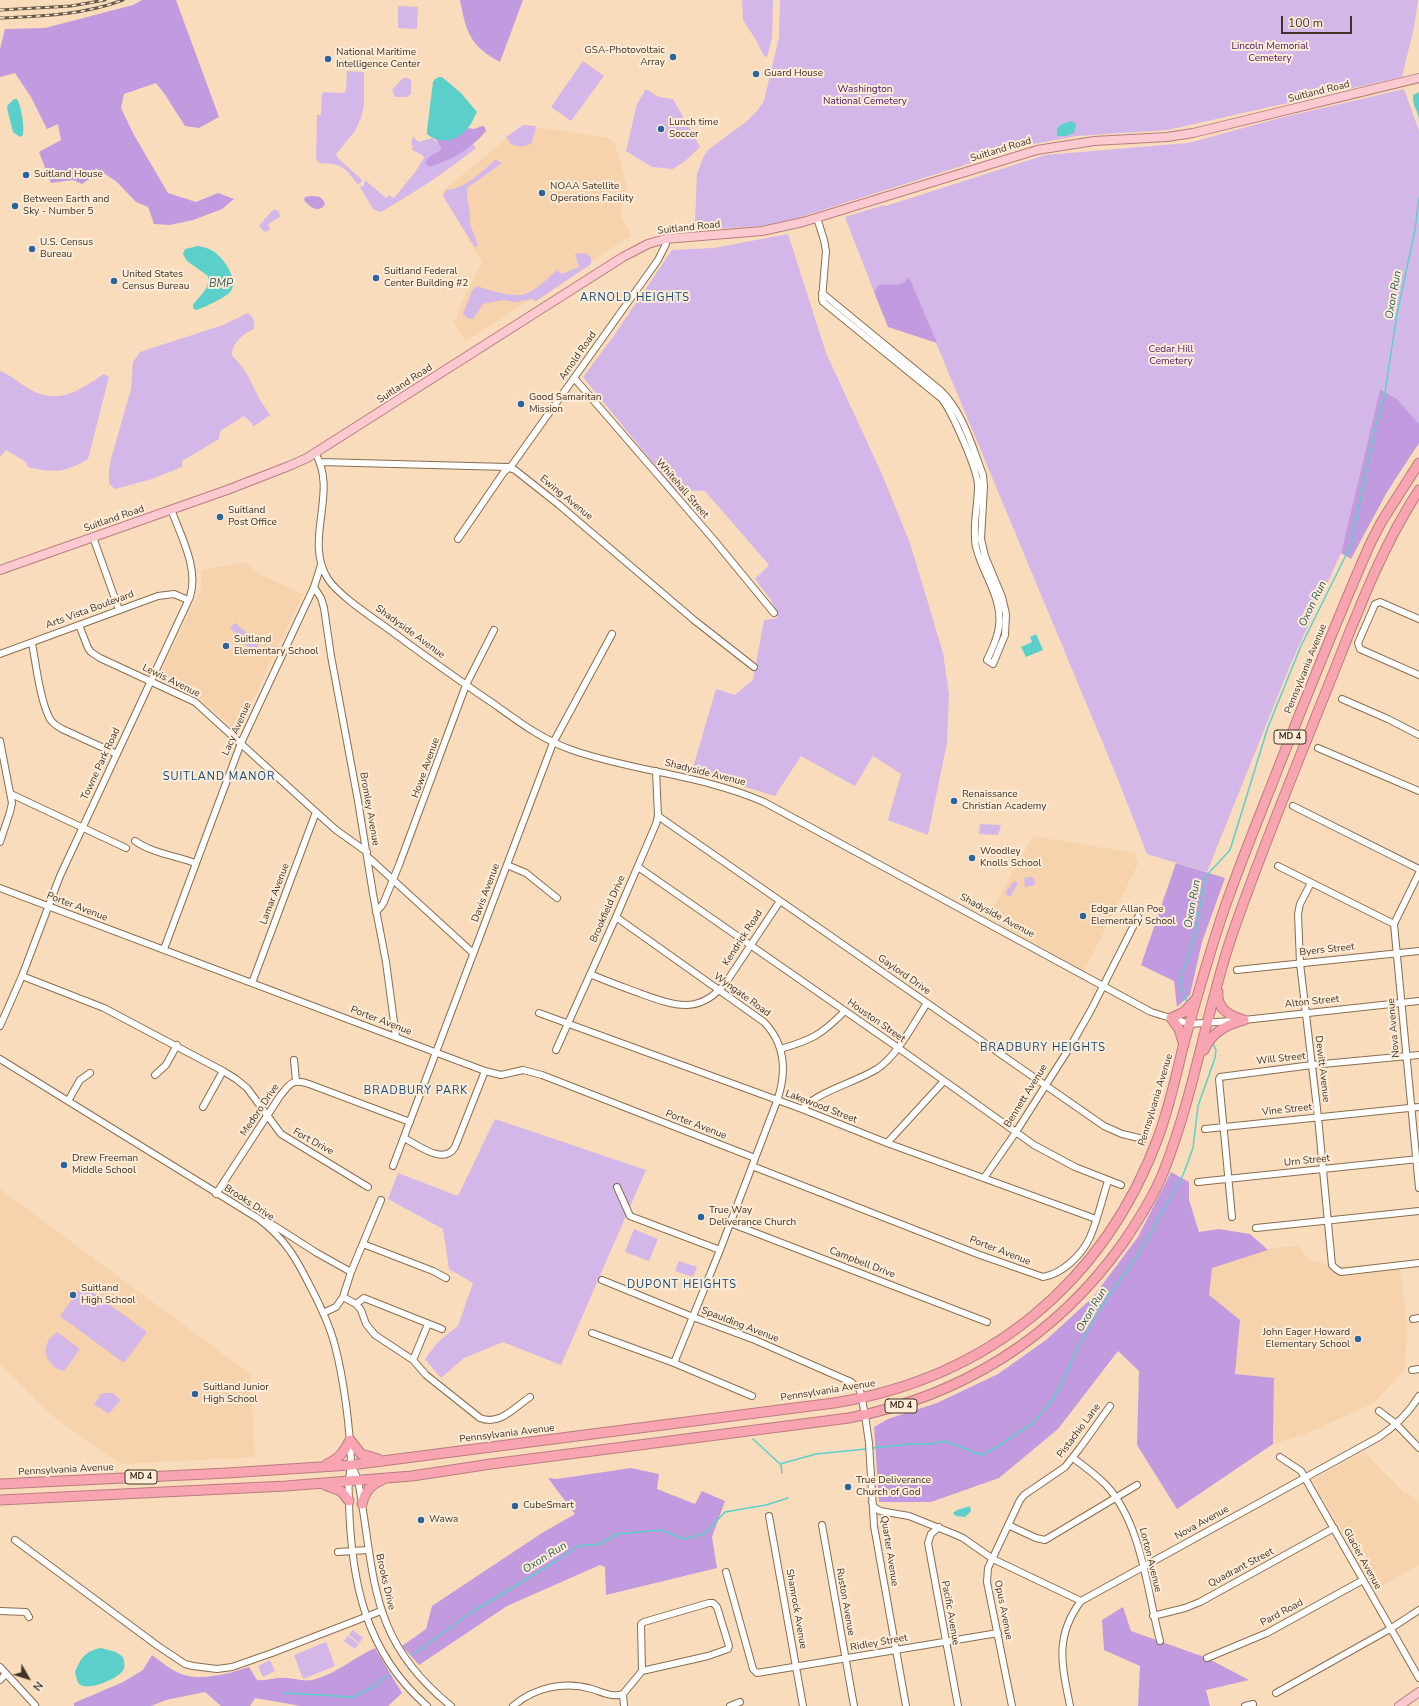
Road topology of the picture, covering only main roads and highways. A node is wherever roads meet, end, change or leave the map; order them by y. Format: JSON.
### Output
{"nodes":[{"id":1,"x":1419,"y":78,"type":"edge"},
{"id":2,"x":1419,"y":463,"type":"edge"},
{"id":3,"x":1419,"y":490,"type":"edge"},
{"id":4,"x":0,"y":570,"type":"edge"},
{"id":5,"x":1221,"y":975,"type":"junction"},
{"id":6,"x":1197,"y":998,"type":"junction"},
{"id":7,"x":1184,"y":1046,"type":"junction"},
{"id":8,"x":1189,"y":1095,"type":"junction"},
{"id":9,"x":389,"y":1460,"type":"junction"},
{"id":10,"x":318,"y":1467,"type":"junction"},
{"id":11,"x":388,"y":1478,"type":"junction"},
{"id":12,"x":0,"y":1484,"type":"edge"},
{"id":13,"x":322,"y":1484,"type":"junction"},
{"id":14,"x":0,"y":1500,"type":"edge"},
{"id":15,"x":349,"y":1500,"type":"road end"},
{"id":16,"x":362,"y":1504,"type":"road end"},
{"id":17,"x":1419,"y":1692,"type":"edge"},
{"id":18,"x":1399,"y":1706,"type":"edge"}],
"edges":[{"from":1,"to":4,"type":"main road","name":"Suitland Road"},
{"from":2,"to":6,"type":"highway","name":"Pennsylvania Avenue","number":"MD 4"},
{"from":3,"to":5,"type":"highway","number":"MD 4"},
{"from":5,"to":8,"type":"highway","number":"MD 4"},
{"from":5,"to":8,"type":"highway"},
{"from":6,"to":7,"type":"highway","name":"Pennsylvania Avenue","number":"MD 4"},
{"from":6,"to":7,"type":"highway"},
{"from":7,"to":9,"type":"highway","name":"Pennsylvania Avenue","number":"MD 4"},
{"from":8,"to":11,"type":"highway","number":"MD 4"},
{"from":9,"to":10,"type":"highway","name":"Pennsylvania Avenue","number":"MD 4"},
{"from":9,"to":10,"type":"highway"},
{"from":10,"to":12,"type":"highway","name":"Pennsylvania Avenue","number":"MD 4"},
{"from":11,"to":13,"type":"highway","number":"MD 4"},
{"from":11,"to":16,"type":"highway"},
{"from":13,"to":14,"type":"highway","number":"MD 4"},
{"from":13,"to":15,"type":"highway"},
{"from":17,"to":18,"type":"main road"}]}
